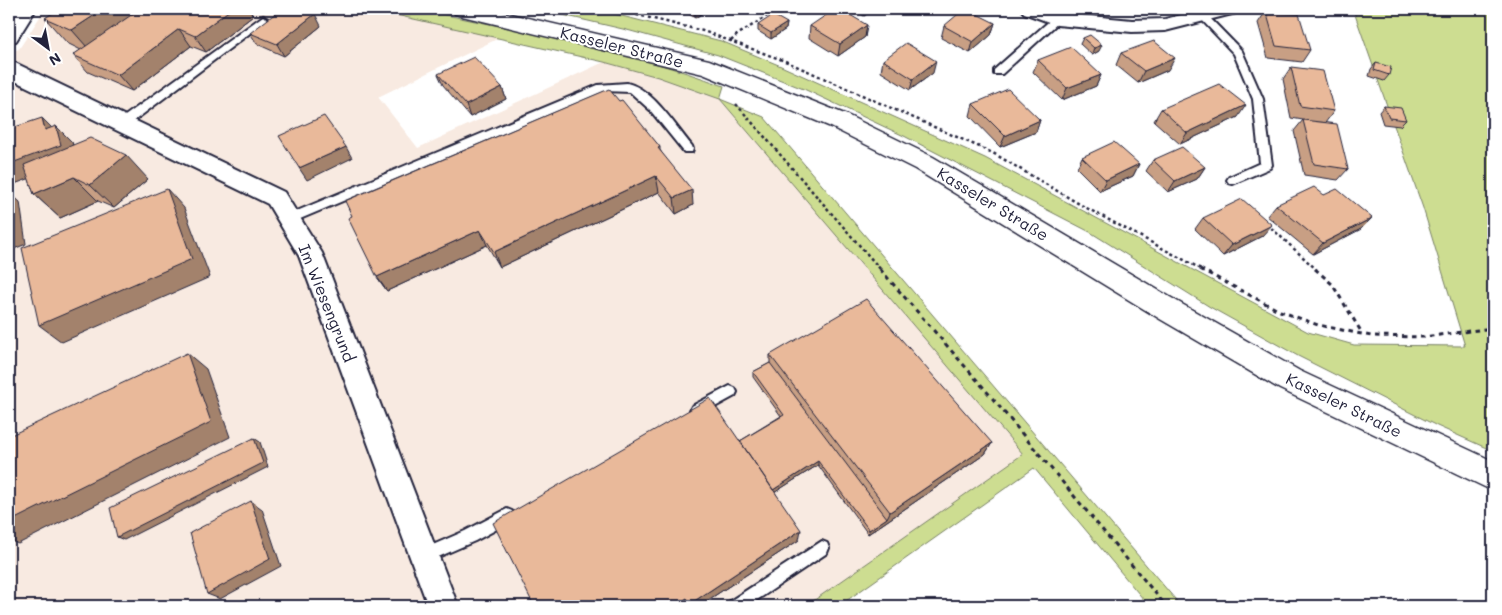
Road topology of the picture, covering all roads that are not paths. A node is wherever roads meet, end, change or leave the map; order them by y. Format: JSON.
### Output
{"nodes":[{"id":1,"x":26,"y":9,"type":"edge"},
{"id":2,"x":1031,"y":9,"type":"edge"},
{"id":3,"x":1228,"y":9,"type":"edge"},
{"id":4,"x":476,"y":10,"type":"edge"},
{"id":5,"x":1203,"y":16,"type":"junction"},
{"id":6,"x":1057,"y":18,"type":"junction"},
{"id":7,"x":263,"y":19,"type":"dead end"},
{"id":8,"x":9,"y":36,"type":"edge"},
{"id":9,"x":9,"y":68,"type":"edge"},
{"id":10,"x":998,"y":72,"type":"dead end"},
{"id":11,"x":122,"y":124,"type":"junction"},
{"id":12,"x":688,"y":149,"type":"dead end"},
{"id":13,"x":1233,"y":180,"type":"dead end"},
{"id":14,"x":289,"y":219,"type":"junction"},
{"id":15,"x":730,"y":392,"type":"dead end"},
{"id":16,"x":686,"y":416,"type":"edge"},
{"id":17,"x":1493,"y":476,"type":"edge"},
{"id":18,"x":522,"y":508,"type":"edge"},
{"id":19,"x":822,"y":548,"type":"dead end"},
{"id":20,"x":424,"y":556,"type":"junction"},
{"id":21,"x":442,"y":606,"type":"edge"},
{"id":22,"x":735,"y":606,"type":"edge"}],
"edges":[{"from":1,"to":8,"type":"street"},
{"from":2,"to":6,"type":"street"},
{"from":3,"to":5,"type":"street"},
{"from":4,"to":17,"type":"main road","name":"Kasseler Straße"},
{"from":5,"to":6,"type":"street"},
{"from":5,"to":13,"type":"lane"},
{"from":6,"to":10,"type":"lane"},
{"from":7,"to":11,"type":"lane"},
{"from":9,"to":11,"type":"street","name":"Im Wiesengrund"},
{"from":11,"to":14,"type":"street","name":"Im Wiesengrund"},
{"from":12,"to":14,"type":"lane"},
{"from":14,"to":20,"type":"street","name":"Im Wiesengrund"},
{"from":15,"to":16,"type":"lane"},
{"from":18,"to":20,"type":"lane"},
{"from":19,"to":22,"type":"lane"},
{"from":20,"to":21,"type":"street","name":"Im Wiesengrund"}]}
